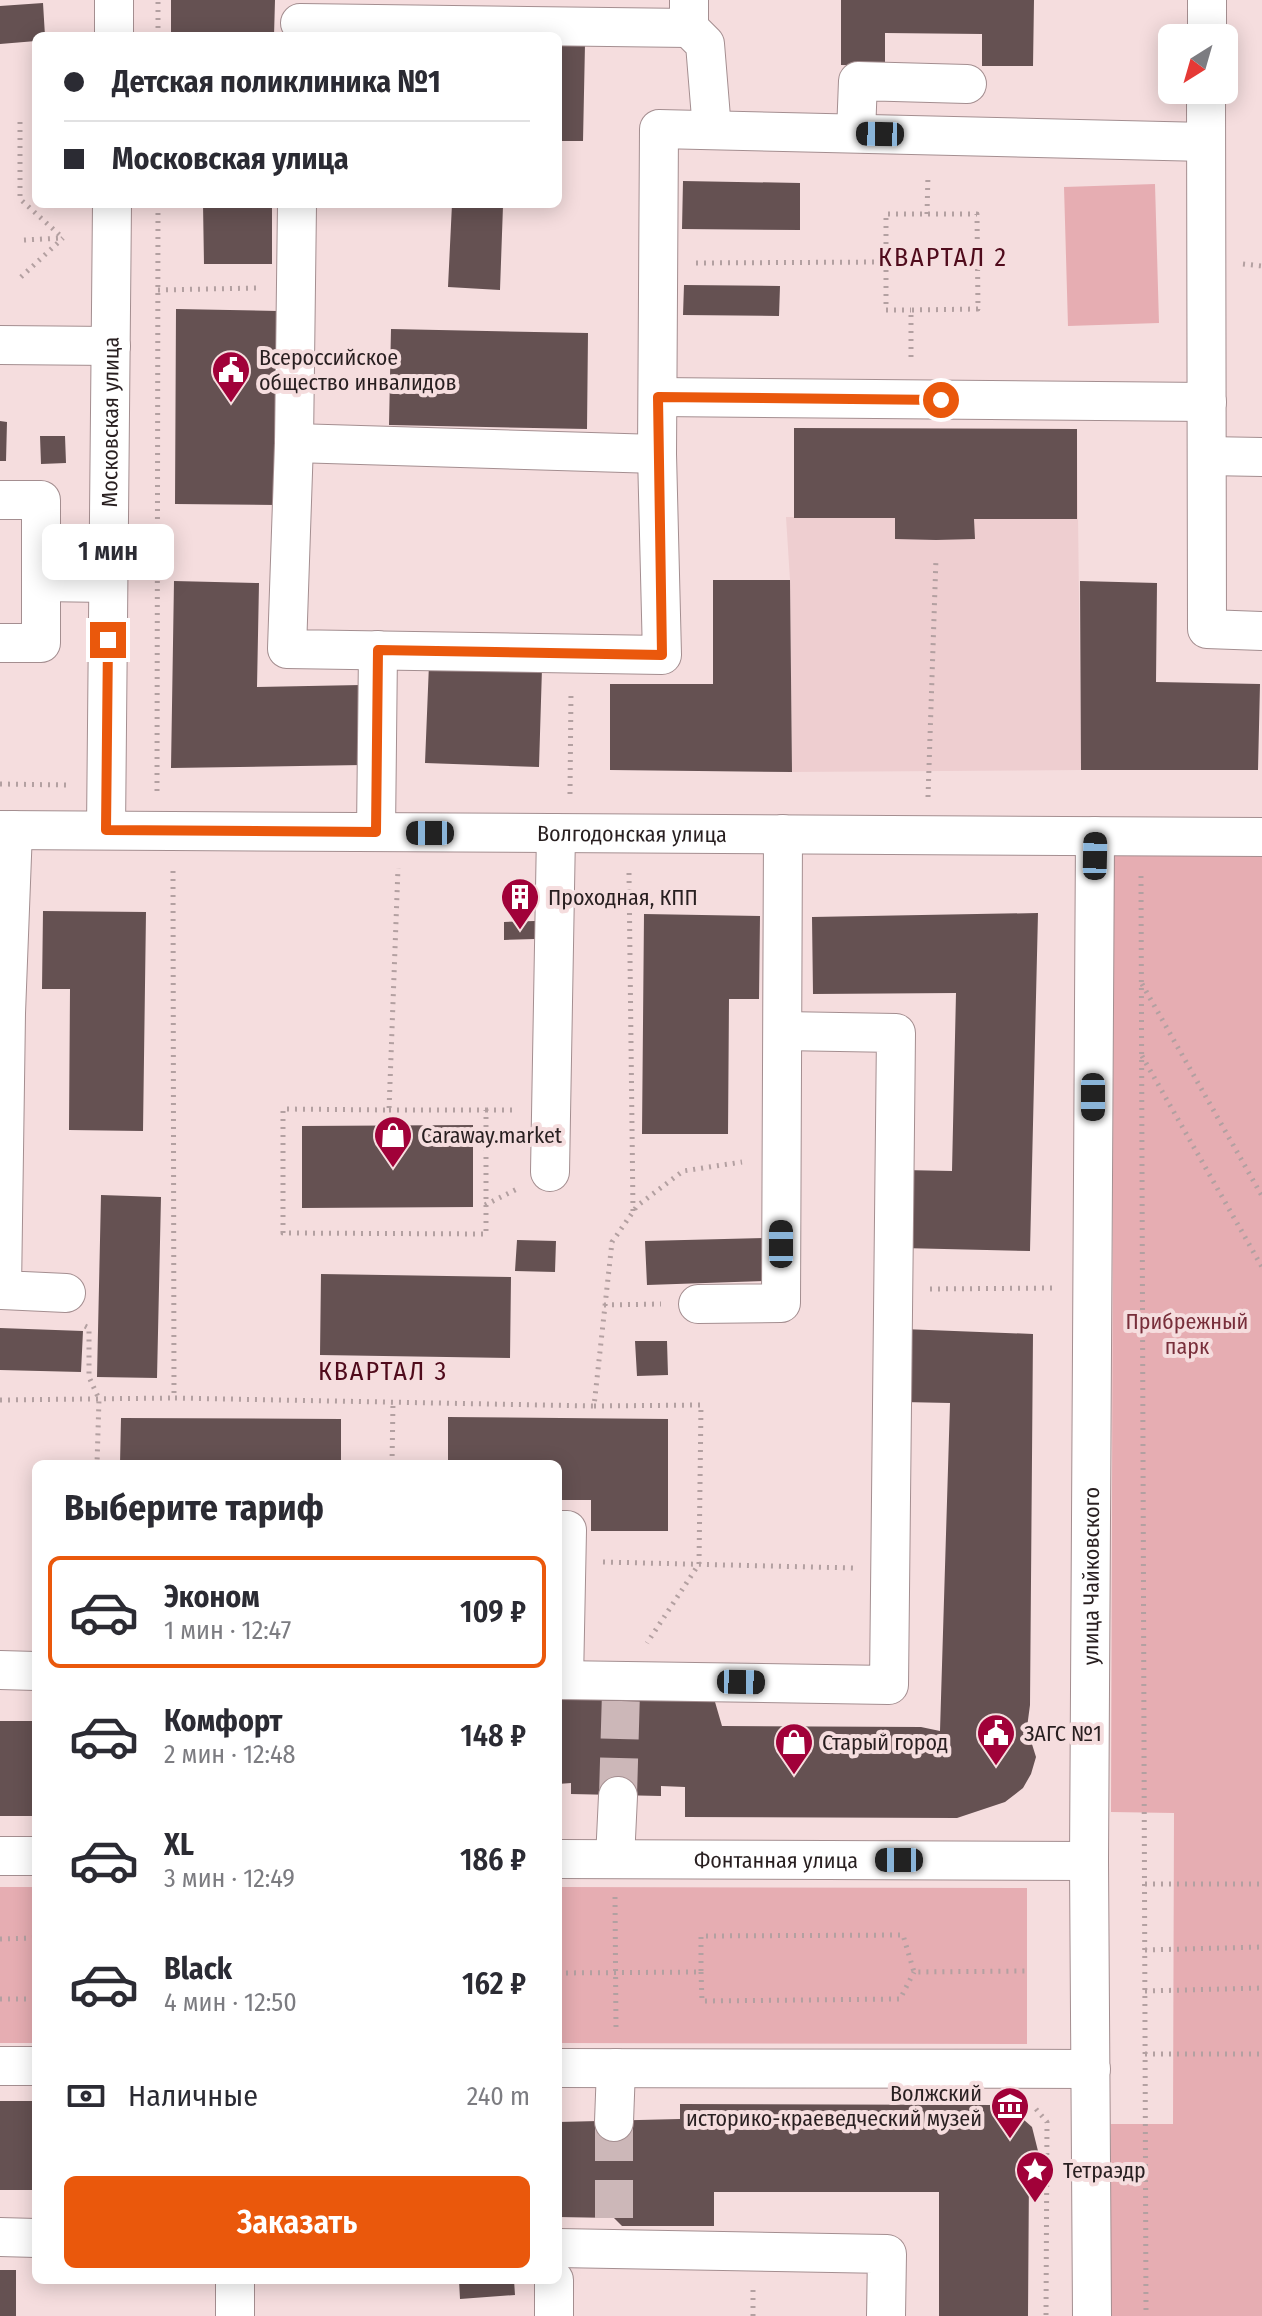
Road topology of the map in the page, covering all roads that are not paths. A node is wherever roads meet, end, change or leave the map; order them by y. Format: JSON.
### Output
{"nodes":[{"id":1,"x":114,"y":0,"type":"edge"},
{"id":2,"x":1207,"y":0,"type":"edge"},
{"id":3,"x":689,"y":14,"type":"edge"},
{"id":4,"x":300,"y":20,"type":"edge"},
{"id":5,"x":1207,"y":24,"type":"edge"},
{"id":6,"x":114,"y":32,"type":"edge"},
{"id":7,"x":967,"y":84,"type":"dead end"},
{"id":8,"x":1206,"y":104,"type":"edge"},
{"id":9,"x":712,"y":130,"type":"junction"},
{"id":10,"x":856,"y":133,"type":"junction"},
{"id":11,"x":1206,"y":142,"type":"junction"},
{"id":12,"x":112,"y":208,"type":"edge"},
{"id":13,"x":297,"y":208,"type":"edge"},
{"id":14,"x":0,"y":345,"type":"edge"},
{"id":15,"x":111,"y":346,"type":"junction"},
{"id":16,"x":658,"y":397,"type":"junction"},
{"id":17,"x":1207,"y":402,"type":"junction"},
{"id":18,"x":294,"y":443,"type":"junction"},
{"id":19,"x":657,"y":454,"type":"junction"},
{"id":20,"x":1207,"y":456,"type":"junction"},
{"id":21,"x":1262,"y":457,"type":"edge"},
{"id":22,"x":0,"y":500,"type":"edge"},
{"id":23,"x":41,"y":582,"type":"junction"},
{"id":24,"x":108,"y":583,"type":"junction"},
{"id":25,"x":1262,"y":631,"type":"edge"},
{"id":26,"x":0,"y":643,"type":"edge"},
{"id":27,"x":378,"y":650,"type":"junction"},
{"id":28,"x":563,"y":818,"type":"junction"},
{"id":29,"x":7,"y":830,"type":"edge"},
{"id":30,"x":106,"y":830,"type":"junction"},
{"id":31,"x":388,"y":832,"type":"junction"},
{"id":32,"x":783,"y":834,"type":"junction"},
{"id":33,"x":1095,"y":836,"type":"junction"},
{"id":34,"x":1262,"y":837,"type":"edge"},
{"id":35,"x":3,"y":1013,"type":"edge"},
{"id":36,"x":783,"y":1031,"type":"junction"},
{"id":37,"x":550,"y":1172,"type":"dead end"},
{"id":38,"x":66,"y":1293,"type":"dead end"},
{"id":39,"x":698,"y":1304,"type":"road end"},
{"id":40,"x":0,"y":1670,"type":"edge"},
{"id":41,"x":32,"y":1671,"type":"edge"},
{"id":42,"x":562,"y":1680,"type":"edge"},
{"id":43,"x":618,"y":1796,"type":"tunnel mouth"},
{"id":44,"x":0,"y":1856,"type":"edge"},
{"id":45,"x":32,"y":1856,"type":"edge"},
{"id":46,"x":562,"y":1859,"type":"edge"},
{"id":47,"x":615,"y":1859,"type":"junction"},
{"id":48,"x":1089,"y":1861,"type":"junction"},
{"id":49,"x":0,"y":2066,"type":"edge"},
{"id":50,"x":32,"y":2066,"type":"edge"},
{"id":51,"x":562,"y":2068,"type":"edge"},
{"id":52,"x":616,"y":2068,"type":"junction"},
{"id":53,"x":1091,"y":2069,"type":"junction"},
{"id":54,"x":614,"y":2122,"type":"tunnel mouth"},
{"id":55,"x":0,"y":2237,"type":"edge"},
{"id":56,"x":32,"y":2238,"type":"edge"},
{"id":57,"x":562,"y":2247,"type":"edge"},
{"id":58,"x":235,"y":2284,"type":"edge"},
{"id":59,"x":554,"y":2284,"type":"edge"},
{"id":60,"x":235,"y":2316,"type":"edge"},
{"id":61,"x":554,"y":2316,"type":"edge"},
{"id":62,"x":886,"y":2316,"type":"edge"},
{"id":63,"x":1092,"y":2316,"type":"edge"}],
"edges":[{"from":1,"to":6,"type":"street"},
{"from":2,"to":5,"type":"street"},
{"from":3,"to":4,"type":"street"},
{"from":3,"to":9,"type":"street"},
{"from":7,"to":10,"type":"street"},
{"from":8,"to":11,"type":"street"},
{"from":9,"to":10,"type":"street"},
{"from":9,"to":16,"type":"street"},
{"from":10,"to":11,"type":"street"},
{"from":11,"to":17,"type":"street"},
{"from":12,"to":15,"type":"street","name":"Московская улица"},
{"from":13,"to":18,"type":"street"},
{"from":14,"to":15,"type":"street"},
{"from":15,"to":24,"type":"street","name":"Московская улица"},
{"from":16,"to":17,"type":"street"},
{"from":16,"to":19,"type":"street"},
{"from":17,"to":20,"type":"street"},
{"from":18,"to":19,"type":"street"},
{"from":18,"to":27,"type":"street"},
{"from":19,"to":27,"type":"street"},
{"from":20,"to":21,"type":"street"},
{"from":20,"to":25,"type":"street"},
{"from":22,"to":23,"type":"street"},
{"from":23,"to":24,"type":"street"},
{"from":23,"to":26,"type":"street"},
{"from":24,"to":30,"type":"street","name":"Московская улица"},
{"from":27,"to":31,"type":"street"},
{"from":28,"to":31,"type":"street","name":"Волгодонская улица"},
{"from":28,"to":32,"type":"street","name":"Волгодонская улица"},
{"from":28,"to":37,"type":"street"},
{"from":29,"to":30,"type":"street","name":"Волгодонская улица"},
{"from":29,"to":35,"type":"street"},
{"from":30,"to":31,"type":"street","name":"Волгодонская улица"},
{"from":32,"to":33,"type":"street","name":"Волгодонская улица"},
{"from":32,"to":36,"type":"street"},
{"from":33,"to":34,"type":"street","name":"Волгодонская улица"},
{"from":33,"to":48,"type":"street","name":"улица Чайковского"},
{"from":35,"to":38,"type":"street"},
{"from":36,"to":39,"type":"street"},
{"from":36,"to":42,"type":"street"},
{"from":40,"to":41,"type":"street"},
{"from":43,"to":47,"type":"street"},
{"from":44,"to":45,"type":"street"},
{"from":46,"to":47,"type":"street","name":"Фонтанная улица"},
{"from":47,"to":48,"type":"street","name":"Фонтанная улица"},
{"from":48,"to":53,"type":"street","name":"улица Чайковского"},
{"from":49,"to":50,"type":"street"},
{"from":51,"to":52,"type":"street"},
{"from":52,"to":53,"type":"street"},
{"from":52,"to":54,"type":"street"},
{"from":53,"to":63,"type":"street","name":"улица Чайковского"},
{"from":55,"to":56,"type":"street"},
{"from":57,"to":62,"type":"street"},
{"from":58,"to":60,"type":"street"},
{"from":59,"to":61,"type":"street"}]}
